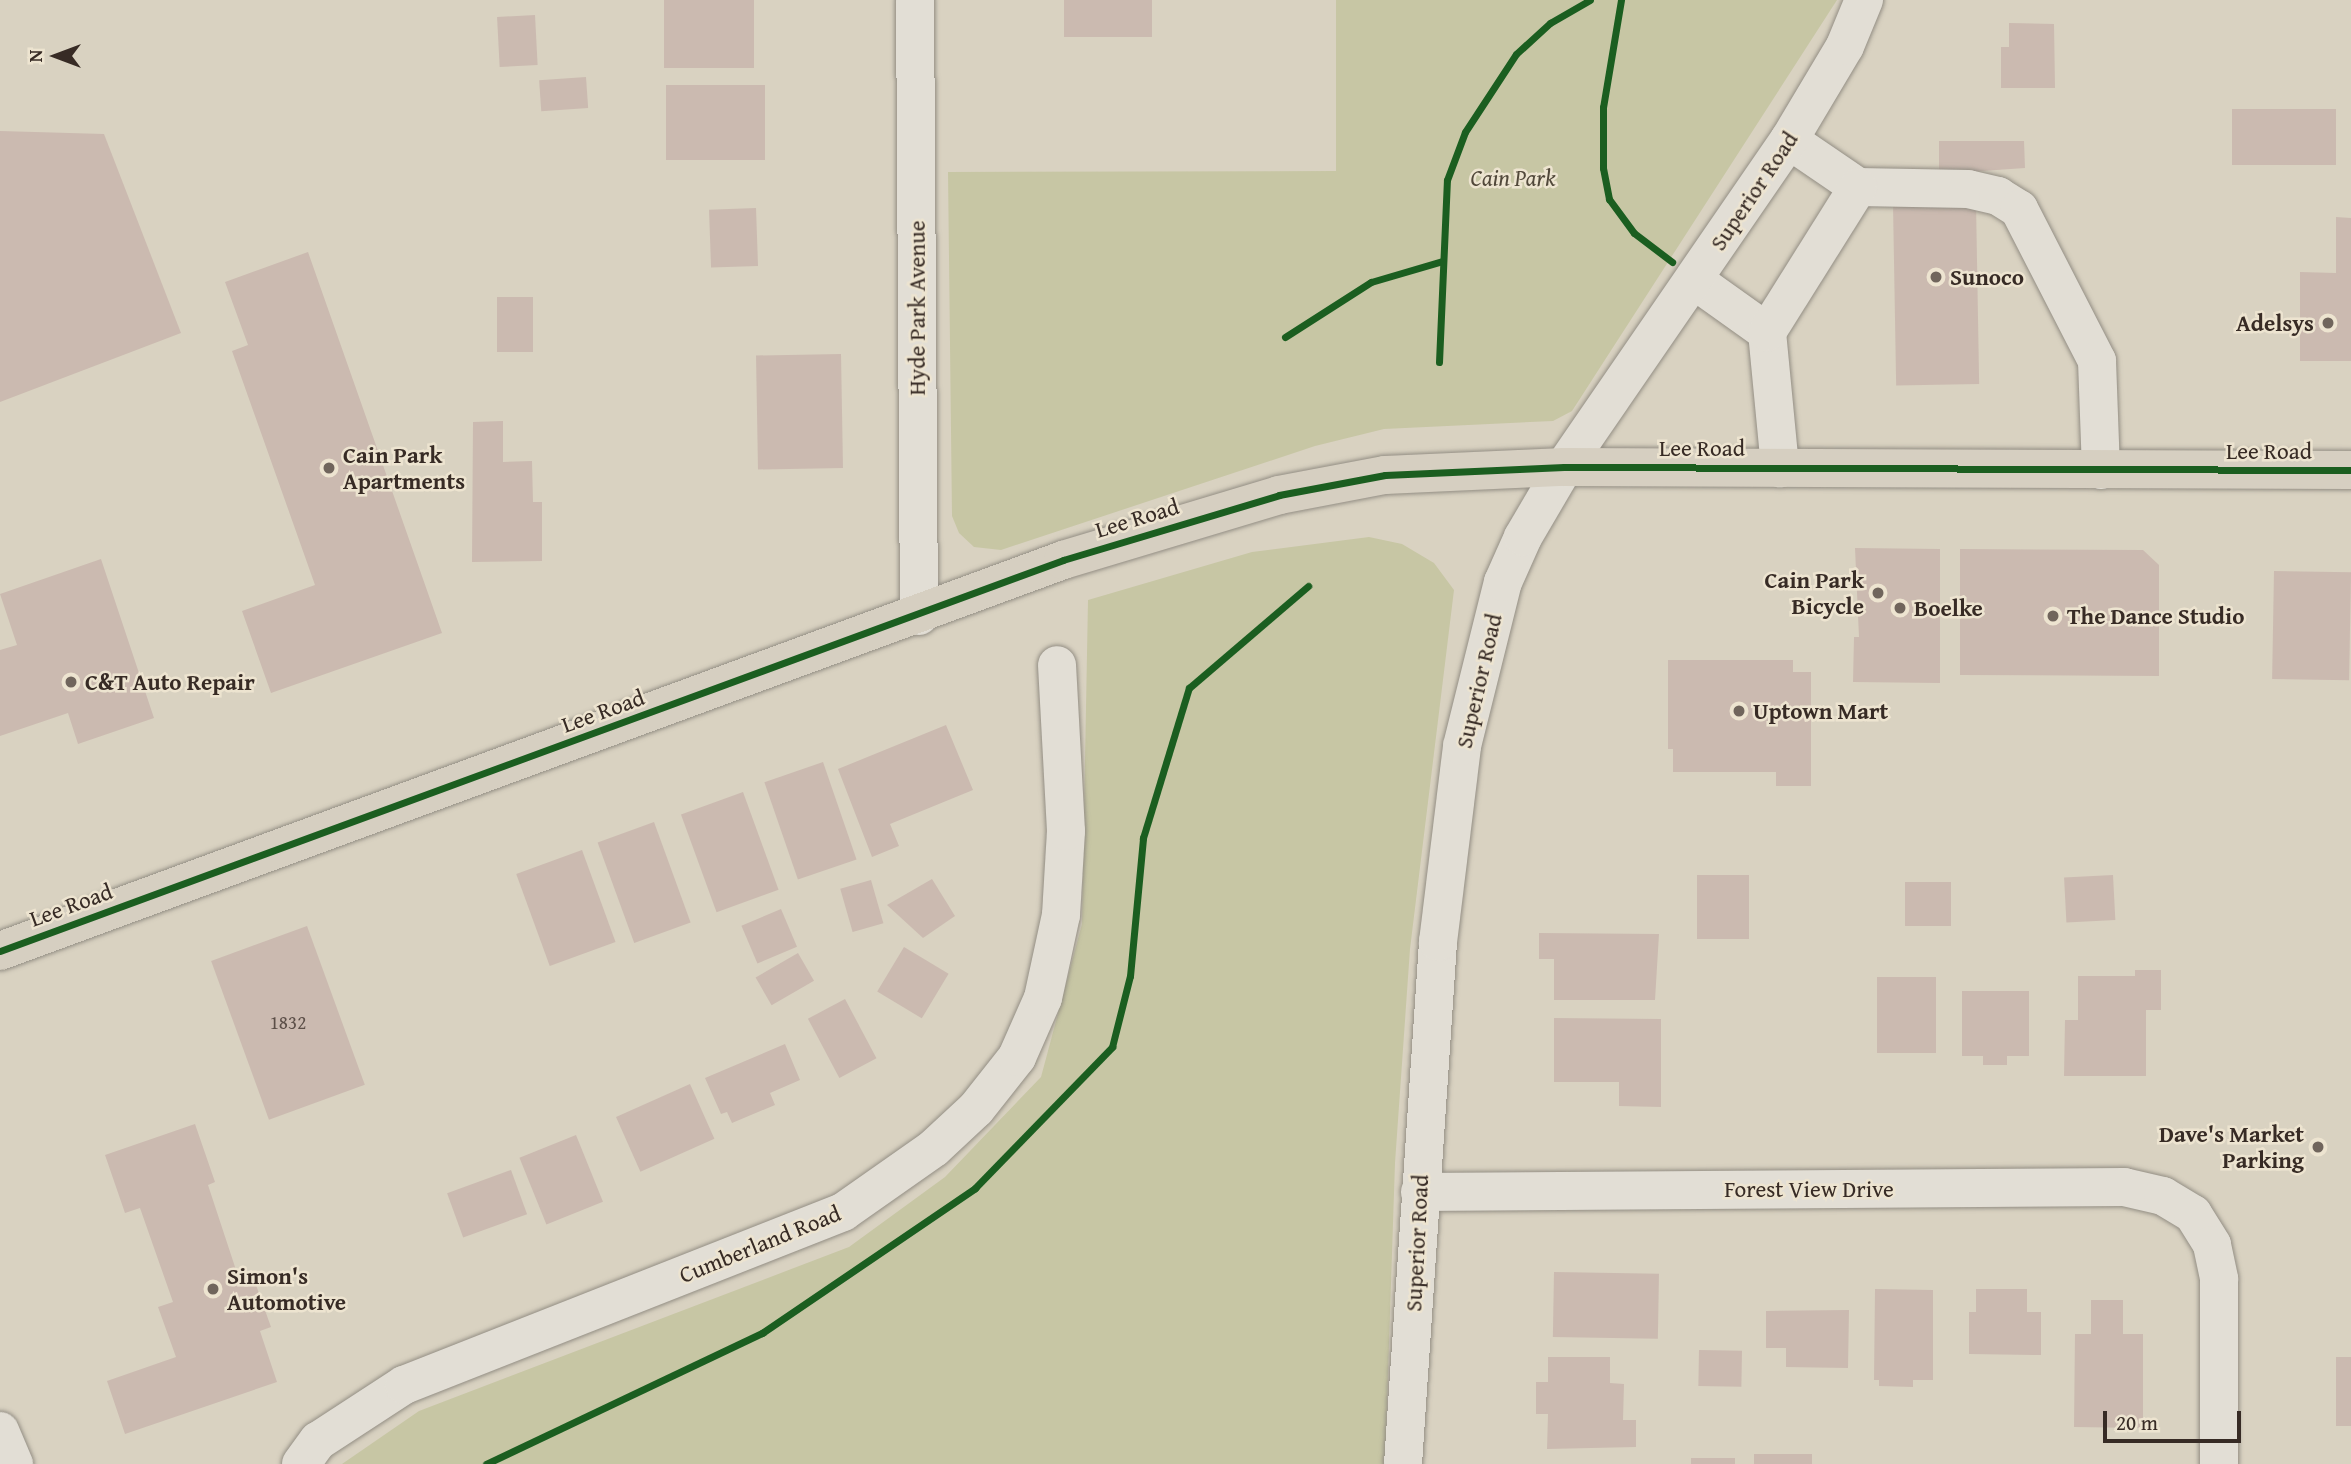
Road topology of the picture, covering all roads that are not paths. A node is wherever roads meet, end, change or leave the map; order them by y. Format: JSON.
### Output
{"nodes":[{"id":1,"x":915,"y":0,"type":"edge"},
{"id":2,"x":1864,"y":0,"type":"edge"},
{"id":3,"x":1790,"y":140,"type":"junction"},
{"id":4,"x":1858,"y":187,"type":"junction"},
{"id":5,"x":1694,"y":279,"type":"junction"},
{"id":6,"x":1767,"y":332,"type":"junction"},
{"id":7,"x":1564,"y":467,"type":"junction"},
{"id":8,"x":1780,"y":468,"type":"junction"},
{"id":9,"x":2101,"y":470,"type":"junction"},
{"id":10,"x":2351,"y":470,"type":"edge"},
{"id":11,"x":919,"y":616,"type":"junction"},
{"id":12,"x":1057,"y":665,"type":"dead end"},
{"id":13,"x":0,"y":951,"type":"edge"},
{"id":14,"x":1419,"y":1192,"type":"junction"},
{"id":15,"x":0,"y":1431,"type":"edge"},
{"id":16,"x":14,"y":1464,"type":"edge"},
{"id":17,"x":301,"y":1464,"type":"edge"},
{"id":18,"x":1404,"y":1464,"type":"edge"},
{"id":19,"x":2219,"y":1464,"type":"edge"}],
"edges":[{"from":1,"to":11,"type":"street","name":"Hyde Park Avenue"},
{"from":2,"to":3,"type":"street","name":"Superior Road"},
{"from":3,"to":4,"type":"street"},
{"from":3,"to":5,"type":"street","name":"Superior Road"},
{"from":4,"to":6,"type":"street"},
{"from":4,"to":9,"type":"street"},
{"from":5,"to":6,"type":"street"},
{"from":5,"to":7,"type":"street","name":"Superior Road"},
{"from":6,"to":8,"type":"street"},
{"from":7,"to":8,"type":"main road","name":"Lee Road"},
{"from":7,"to":11,"type":"main road","name":"Lee Road"},
{"from":7,"to":14,"type":"street","name":"Superior Road"},
{"from":8,"to":9,"type":"main road","name":"Lee Road"},
{"from":9,"to":10,"type":"main road","name":"Lee Road"},
{"from":11,"to":13,"type":"main road","name":"Lee Road"},
{"from":12,"to":17,"type":"street","name":"Cumberland Road"},
{"from":14,"to":18,"type":"street","name":"Superior Road"},
{"from":14,"to":19,"type":"street","name":"Forest View Drive"},
{"from":15,"to":16,"type":"street"}]}
